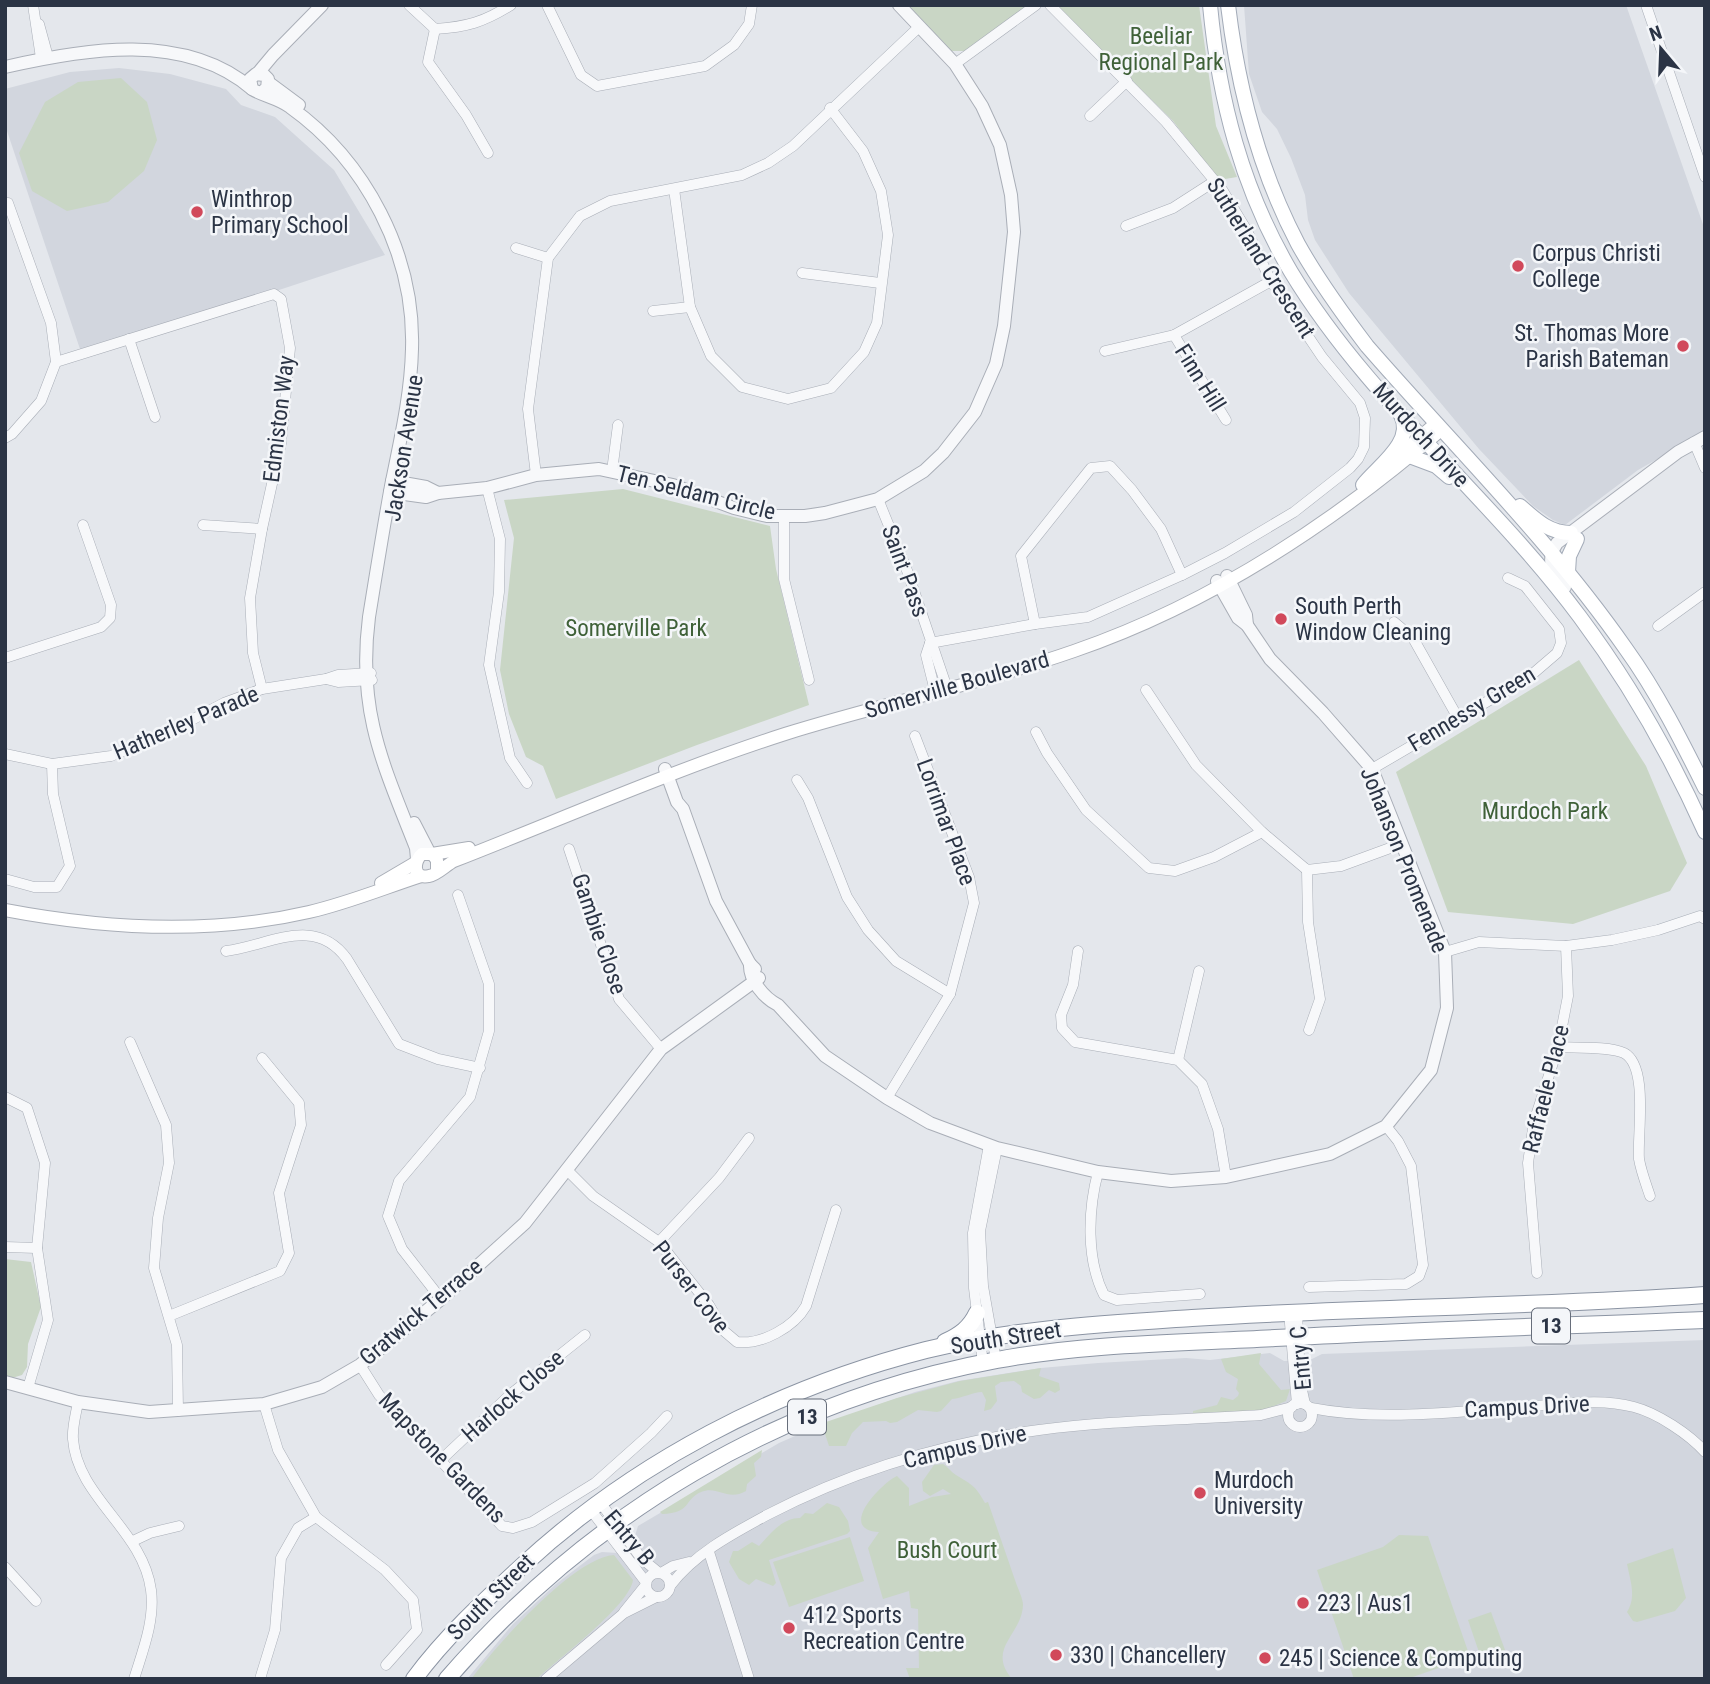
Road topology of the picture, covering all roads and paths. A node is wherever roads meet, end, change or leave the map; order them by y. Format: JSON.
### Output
{"nodes":[{"id":1,"x":33,"y":5,"type":"edge"},
{"id":2,"x":322,"y":5,"type":"edge"},
{"id":3,"x":409,"y":5,"type":"edge"},
{"id":4,"x":511,"y":5,"type":"edge"},
{"id":5,"x":547,"y":5,"type":"edge"},
{"id":6,"x":752,"y":5,"type":"edge"},
{"id":7,"x":899,"y":5,"type":"edge"},
{"id":8,"x":1036,"y":5,"type":"edge"},
{"id":9,"x":1050,"y":5,"type":"edge"},
{"id":10,"x":1210,"y":5,"type":"edge"},
{"id":11,"x":1228,"y":5,"type":"edge"},
{"id":12,"x":1646,"y":5,"type":"edge"},
{"id":13,"x":919,"y":27,"type":"junction"},
{"id":14,"x":435,"y":29,"type":"junction"},
{"id":15,"x":44,"y":54,"type":"junction"},
{"id":16,"x":5,"y":61,"type":"edge"},
{"id":17,"x":955,"y":64,"type":"junction"},
{"id":18,"x":5,"y":67,"type":"edge"},
{"id":19,"x":1126,"y":81,"type":"junction"},
{"id":20,"x":261,"y":82,"type":"junction"},
{"id":21,"x":830,"y":108,"type":"junction"},
{"id":22,"x":1090,"y":116,"type":"dead end"},
{"id":23,"x":488,"y":153,"type":"dead end"},
{"id":24,"x":1705,"y":177,"type":"edge"},
{"id":25,"x":1215,"y":181,"type":"junction"},
{"id":26,"x":674,"y":189,"type":"junction"},
{"id":27,"x":5,"y":203,"type":"edge"},
{"id":28,"x":1126,"y":226,"type":"dead end"},
{"id":29,"x":516,"y":248,"type":"dead end"},
{"id":30,"x":548,"y":258,"type":"junction"},
{"id":31,"x":802,"y":273,"type":"dead end"},
{"id":32,"x":1271,"y":281,"type":"junction"},
{"id":33,"x":880,"y":283,"type":"junction"},
{"id":34,"x":690,"y":307,"type":"junction"},
{"id":35,"x":653,"y":311,"type":"dead end"},
{"id":36,"x":1174,"y":335,"type":"junction"},
{"id":37,"x":129,"y":340,"type":"junction"},
{"id":38,"x":1105,"y":351,"type":"dead end"},
{"id":39,"x":56,"y":362,"type":"junction"},
{"id":40,"x":1397,"y":409,"type":"junction"},
{"id":41,"x":155,"y":417,"type":"dead end"},
{"id":42,"x":1226,"y":420,"type":"dead end"},
{"id":43,"x":618,"y":425,"type":"dead end"},
{"id":44,"x":1438,"y":427,"type":"junction"},
{"id":45,"x":5,"y":438,"type":"edge"},
{"id":46,"x":1424,"y":439,"type":"junction"},
{"id":47,"x":1702,"y":443,"type":"edge"},
{"id":48,"x":1412,"y":457,"type":"junction"},
{"id":49,"x":1705,"y":468,"type":"edge"},
{"id":50,"x":612,"y":471,"type":"junction"},
{"id":51,"x":536,"y":475,"type":"junction"},
{"id":52,"x":1363,"y":485,"type":"junction"},
{"id":53,"x":395,"y":487,"type":"junction"},
{"id":54,"x":1493,"y":487,"type":"junction"},
{"id":55,"x":487,"y":488,"type":"junction"},
{"id":56,"x":878,"y":499,"type":"junction"},
{"id":57,"x":784,"y":517,"type":"junction"},
{"id":58,"x":83,"y":524,"type":"dead end"},
{"id":59,"x":1502,"y":524,"type":"junction"},
{"id":60,"x":203,"y":525,"type":"dead end"},
{"id":61,"x":262,"y":529,"type":"junction"},
{"id":62,"x":1574,"y":536,"type":"junction"},
{"id":63,"x":1527,"y":552,"type":"junction"},
{"id":64,"x":1551,"y":552,"type":"junction"},
{"id":65,"x":1567,"y":572,"type":"junction"},
{"id":66,"x":1182,"y":575,"type":"junction"},
{"id":67,"x":1508,"y":578,"type":"dead end"},
{"id":68,"x":1224,"y":581,"type":"junction"},
{"id":69,"x":1705,"y":592,"type":"edge"},
{"id":70,"x":1580,"y":616,"type":"junction"},
{"id":71,"x":1394,"y":622,"type":"dead end"},
{"id":72,"x":1035,"y":624,"type":"junction"},
{"id":73,"x":1658,"y":626,"type":"dead end"},
{"id":74,"x":930,"y":643,"type":"junction"},
{"id":75,"x":5,"y":658,"type":"edge"},
{"id":76,"x":369,"y":677,"type":"junction"},
{"id":77,"x":809,"y":680,"type":"dead end"},
{"id":78,"x":940,"y":687,"type":"junction"},
{"id":79,"x":262,"y":689,"type":"junction"},
{"id":80,"x":1146,"y":690,"type":"dead end"},
{"id":81,"x":1458,"y":718,"type":"junction"},
{"id":82,"x":1036,"y":732,"type":"dead end"},
{"id":83,"x":915,"y":736,"type":"dead end"},
{"id":84,"x":5,"y":754,"type":"edge"},
{"id":85,"x":52,"y":764,"type":"junction"},
{"id":86,"x":1372,"y":769,"type":"junction"},
{"id":87,"x":670,"y":771,"type":"junction"},
{"id":88,"x":797,"y":780,"type":"dead end"},
{"id":89,"x":527,"y":783,"type":"dead end"},
{"id":90,"x":1705,"y":788,"type":"edge"},
{"id":91,"x":1262,"y":832,"type":"junction"},
{"id":92,"x":1705,"y":832,"type":"edge"},
{"id":93,"x":1401,"y":844,"type":"junction"},
{"id":94,"x":569,"y":849,"type":"dead end"},
{"id":95,"x":431,"y":854,"type":"junction"},
{"id":96,"x":418,"y":866,"type":"junction"},
{"id":97,"x":1307,"y":870,"type":"junction"},
{"id":98,"x":437,"y":871,"type":"junction"},
{"id":99,"x":5,"y":879,"type":"edge"},
{"id":100,"x":458,"y":895,"type":"dead end"},
{"id":101,"x":5,"y":902,"type":"edge"},
{"id":102,"x":5,"y":909,"type":"edge"},
{"id":103,"x":1705,"y":919,"type":"edge"},
{"id":104,"x":1566,"y":946,"type":"junction"},
{"id":105,"x":226,"y":951,"type":"dead end"},
{"id":106,"x":1078,"y":951,"type":"dead end"},
{"id":107,"x":1446,"y":952,"type":"junction"},
{"id":108,"x":1199,"y":971,"type":"dead end"},
{"id":109,"x":760,"y":982,"type":"junction"},
{"id":110,"x":950,"y":994,"type":"junction"},
{"id":111,"x":1309,"y":1030,"type":"dead end"},
{"id":112,"x":130,"y":1042,"type":"dead end"},
{"id":113,"x":1558,"y":1047,"type":"junction"},
{"id":114,"x":661,"y":1049,"type":"junction"},
{"id":115,"x":262,"y":1058,"type":"dead end"},
{"id":116,"x":1178,"y":1060,"type":"junction"},
{"id":117,"x":480,"y":1068,"type":"junction"},
{"id":118,"x":5,"y":1097,"type":"edge"},
{"id":119,"x":887,"y":1098,"type":"junction"},
{"id":120,"x":1386,"y":1126,"type":"junction"},
{"id":121,"x":749,"y":1138,"type":"dead end"},
{"id":122,"x":993,"y":1147,"type":"junction"},
{"id":123,"x":567,"y":1170,"type":"junction"},
{"id":124,"x":1098,"y":1172,"type":"junction"},
{"id":125,"x":1226,"y":1177,"type":"junction"},
{"id":126,"x":1650,"y":1196,"type":"dead end"},
{"id":127,"x":836,"y":1210,"type":"dead end"},
{"id":128,"x":659,"y":1242,"type":"junction"},
{"id":129,"x":5,"y":1247,"type":"edge"},
{"id":130,"x":37,"y":1248,"type":"junction"},
{"id":131,"x":1537,"y":1273,"type":"dead end"},
{"id":132,"x":1309,"y":1287,"type":"dead end"},
{"id":133,"x":1705,"y":1287,"type":"edge"},
{"id":134,"x":1200,"y":1294,"type":"dead end"},
{"id":135,"x":1705,"y":1295,"type":"edge"},
{"id":136,"x":441,"y":1299,"type":"junction"},
{"id":137,"x":1642,"y":1299,"type":"junction"},
{"id":138,"x":1293,"y":1311,"type":"junction"},
{"id":139,"x":977,"y":1313,"type":"junction"},
{"id":140,"x":169,"y":1316,"type":"junction"},
{"id":141,"x":1705,"y":1320,"type":"edge"},
{"id":142,"x":585,"y":1335,"type":"dead end"},
{"id":143,"x":1296,"y":1337,"type":"junction"},
{"id":144,"x":986,"y":1339,"type":"junction"},
{"id":145,"x":927,"y":1350,"type":"junction"},
{"id":146,"x":989,"y":1362,"type":"junction"},
{"id":147,"x":360,"y":1364,"type":"junction"},
{"id":148,"x":5,"y":1382,"type":"edge"},
{"id":149,"x":28,"y":1388,"type":"junction"},
{"id":150,"x":78,"y":1402,"type":"junction"},
{"id":151,"x":264,"y":1404,"type":"junction"},
{"id":152,"x":1303,"y":1408,"type":"junction"},
{"id":153,"x":178,"y":1411,"type":"junction"},
{"id":154,"x":1261,"y":1415,"type":"junction"},
{"id":155,"x":667,"y":1416,"type":"dead end"},
{"id":156,"x":1292,"y":1424,"type":"junction"},
{"id":157,"x":1705,"y":1452,"type":"edge"},
{"id":158,"x":442,"y":1459,"type":"junction"},
{"id":159,"x":595,"y":1506,"type":"junction"},
{"id":160,"x":316,"y":1517,"type":"junction"},
{"id":161,"x":179,"y":1526,"type":"dead end"},
{"id":162,"x":609,"y":1526,"type":"junction"},
{"id":163,"x":132,"y":1541,"type":"junction"},
{"id":164,"x":709,"y":1552,"type":"junction"},
{"id":165,"x":693,"y":1561,"type":"junction"},
{"id":166,"x":5,"y":1567,"type":"edge"},
{"id":167,"x":659,"y":1572,"type":"junction"},
{"id":168,"x":645,"y":1584,"type":"junction"},
{"id":169,"x":670,"y":1586,"type":"junction"},
{"id":170,"x":656,"y":1597,"type":"junction"},
{"id":171,"x":36,"y":1601,"type":"dead end"},
{"id":172,"x":624,"y":1613,"type":"junction"},
{"id":173,"x":386,"y":1665,"type":"dead end"},
{"id":174,"x":134,"y":1679,"type":"edge"},
{"id":175,"x":260,"y":1679,"type":"edge"},
{"id":176,"x":414,"y":1679,"type":"edge"},
{"id":177,"x":447,"y":1679,"type":"edge"},
{"id":178,"x":546,"y":1679,"type":"edge"},
{"id":179,"x":749,"y":1679,"type":"edge"}],
"edges":[{"from":1,"to":15,"type":"street"},
{"from":2,"to":20,"type":"street"},
{"from":3,"to":14,"type":"street"},
{"from":4,"to":14,"type":"street"},
{"from":5,"to":6,"type":"street"},
{"from":7,"to":13,"type":"street","name":"Ten Seldam Circle"},
{"from":8,"to":17,"type":"street"},
{"from":9,"to":19,"type":"street","name":"Sutherland Crescent"},
{"from":10,"to":40,"type":"main road","name":"Murdoch Drive"},
{"from":11,"to":44,"type":"main road","name":"Murdoch Drive"},
{"from":12,"to":24,"type":"street"},
{"from":13,"to":17,"type":"street","name":"Ten Seldam Circle"},
{"from":13,"to":21,"type":"street"},
{"from":14,"to":23,"type":"street"},
{"from":15,"to":16,"type":"street","name":"Jackson Avenue"},
{"from":15,"to":18,"type":"street","name":"Jackson Avenue"},
{"from":15,"to":20,"type":"street","name":"Jackson Avenue"},
{"from":17,"to":56,"type":"street","name":"Ten Seldam Circle"},
{"from":19,"to":22,"type":"street"},
{"from":19,"to":25,"type":"street","name":"Sutherland Crescent"},
{"from":20,"to":53,"type":"street","name":"Jackson Avenue"},
{"from":21,"to":26,"type":"street"},
{"from":21,"to":33,"type":"street"},
{"from":25,"to":28,"type":"street"},
{"from":25,"to":32,"type":"street","name":"Sutherland Crescent"},
{"from":26,"to":30,"type":"street"},
{"from":26,"to":34,"type":"street"},
{"from":27,"to":39,"type":"street"},
{"from":29,"to":30,"type":"street"},
{"from":30,"to":51,"type":"street"},
{"from":31,"to":33,"type":"street"},
{"from":32,"to":36,"type":"street"},
{"from":32,"to":66,"type":"street","name":"Sutherland Crescent"},
{"from":33,"to":34,"type":"street"},
{"from":34,"to":35,"type":"street"},
{"from":36,"to":38,"type":"street"},
{"from":36,"to":42,"type":"street","name":"Finn Hill"},
{"from":37,"to":39,"type":"street","name":"Edmiston Way"},
{"from":37,"to":41,"type":"street"},
{"from":37,"to":61,"type":"street","name":"Edmiston Way"},
{"from":39,"to":45,"type":"street"},
{"from":40,"to":46,"type":"main road","name":"Murdoch Drive"},
{"from":40,"to":52,"type":"main road"},
{"from":43,"to":50,"type":"street"},
{"from":44,"to":46,"type":"main road","name":"Somerville Boulevard"},
{"from":44,"to":54,"type":"main road","name":"Murdoch Drive"},
{"from":46,"to":48,"type":"main road","name":"Somerville Boulevard"},
{"from":46,"to":52,"type":"main road","name":"Somerville Boulevard"},
{"from":46,"to":59,"type":"main road","name":"Murdoch Drive"},
{"from":47,"to":49,"type":"street"},
{"from":47,"to":62,"type":"street"},
{"from":48,"to":59,"type":"main road"},
{"from":48,"to":68,"type":"main road","name":"Somerville Boulevard"},
{"from":50,"to":51,"type":"street","name":"Ten Seldam Circle"},
{"from":50,"to":57,"type":"street","name":"Ten Seldam Circle"},
{"from":51,"to":55,"type":"street","name":"Ten Seldam Circle"},
{"from":52,"to":68,"type":"main road","name":"Somerville Boulevard"},
{"from":53,"to":55,"type":"street","name":"Ten Seldam Circle"},
{"from":53,"to":76,"type":"street","name":"Jackson Avenue"},
{"from":54,"to":62,"type":"main road"},
{"from":54,"to":64,"type":"main road","name":"Murdoch Drive"},
{"from":55,"to":89,"type":"street"},
{"from":56,"to":57,"type":"street","name":"Ten Seldam Circle"},
{"from":56,"to":74,"type":"street","name":"Saint Pass"},
{"from":57,"to":77,"type":"street"},
{"from":58,"to":75,"type":"street"},
{"from":59,"to":63,"type":"main road","name":"Murdoch Drive"},
{"from":60,"to":61,"type":"street"},
{"from":61,"to":79,"type":"street","name":"Edmiston Way"},
{"from":62,"to":64,"type":"street"},
{"from":62,"to":65,"type":"main road"},
{"from":63,"to":64,"type":"street"},
{"from":63,"to":70,"type":"main road","name":"Murdoch Drive"},
{"from":64,"to":65,"type":"main road","name":"Murdoch Drive"},
{"from":64,"to":70,"type":"street"},
{"from":65,"to":90,"type":"main road","name":"Murdoch Drive"},
{"from":66,"to":72,"type":"street","name":"Sutherland Crescent"},
{"from":66,"to":72,"type":"street"},
{"from":67,"to":81,"type":"street","name":"Fennessy Green"},
{"from":68,"to":78,"type":"main road","name":"Somerville Boulevard"},
{"from":68,"to":86,"type":"street","name":"Johanson Promenade"},
{"from":69,"to":73,"type":"street"},
{"from":70,"to":92,"type":"main road","name":"Murdoch Drive"},
{"from":71,"to":81,"type":"street"},
{"from":72,"to":74,"type":"street","name":"Sutherland Crescent"},
{"from":74,"to":78,"type":"street","name":"Saint Pass"},
{"from":76,"to":79,"type":"street","name":"Hatherley Parade"},
{"from":76,"to":95,"type":"street","name":"Jackson Avenue"},
{"from":76,"to":96,"type":"street","name":"Jackson Avenue"},
{"from":78,"to":87,"type":"main road","name":"Somerville Boulevard"},
{"from":79,"to":85,"type":"street","name":"Hatherley Parade"},
{"from":80,"to":91,"type":"street"},
{"from":81,"to":86,"type":"street","name":"Fennessy Green"},
{"from":82,"to":91,"type":"street"},
{"from":83,"to":110,"type":"street","name":"Lorrimar Place"},
{"from":84,"to":85,"type":"street","name":"Hatherley Parade"},
{"from":85,"to":99,"type":"street"},
{"from":86,"to":93,"type":"street","name":"Johanson Promenade"},
{"from":87,"to":95,"type":"main road","name":"Somerville Boulevard"},
{"from":87,"to":98,"type":"main road","name":"Somerville Boulevard"},
{"from":87,"to":109,"type":"street"},
{"from":88,"to":110,"type":"street"},
{"from":91,"to":97,"type":"street"},
{"from":93,"to":97,"type":"street"},
{"from":93,"to":107,"type":"street","name":"Johanson Promenade"},
{"from":94,"to":114,"type":"street","name":"Gambie Close"},
{"from":95,"to":96,"type":"main road","name":"Somerville Boulevard"},
{"from":95,"to":98,"type":"main road"},
{"from":96,"to":98,"type":"main road","name":"Somerville Boulevard"},
{"from":96,"to":101,"type":"main road","name":"Somerville Boulevard"},
{"from":96,"to":102,"type":"main road","name":"Somerville Boulevard"},
{"from":97,"to":111,"type":"street"},
{"from":100,"to":117,"type":"street"},
{"from":103,"to":104,"type":"street"},
{"from":104,"to":107,"type":"street"},
{"from":104,"to":113,"type":"street","name":"Raffaele Place"},
{"from":105,"to":117,"type":"street"},
{"from":106,"to":116,"type":"street"},
{"from":107,"to":120,"type":"street","name":"Johanson Promenade"},
{"from":108,"to":116,"type":"street"},
{"from":109,"to":114,"type":"street","name":"Gratwick Terrace"},
{"from":109,"to":119,"type":"street","name":"Johanson Promenade"},
{"from":110,"to":119,"type":"street","name":"Lorrimar Place"},
{"from":112,"to":140,"type":"street"},
{"from":113,"to":126,"type":"street"},
{"from":113,"to":131,"type":"street","name":"Raffaele Place"},
{"from":114,"to":123,"type":"street","name":"Gratwick Terrace"},
{"from":115,"to":140,"type":"street"},
{"from":116,"to":125,"type":"street"},
{"from":117,"to":136,"type":"street"},
{"from":118,"to":130,"type":"street"},
{"from":119,"to":122,"type":"street","name":"Johanson Promenade"},
{"from":120,"to":125,"type":"street","name":"Johanson Promenade"},
{"from":120,"to":132,"type":"street"},
{"from":121,"to":128,"type":"street"},
{"from":122,"to":124,"type":"street","name":"Johanson Promenade"},
{"from":122,"to":139,"type":"street"},
{"from":122,"to":144,"type":"street"},
{"from":123,"to":128,"type":"street","name":"Purser Cove"},
{"from":123,"to":136,"type":"street","name":"Gratwick Terrace"},
{"from":124,"to":125,"type":"street","name":"Johanson Promenade"},
{"from":124,"to":134,"type":"street"},
{"from":127,"to":128,"type":"street","name":"Purser Cove"},
{"from":129,"to":130,"type":"street"},
{"from":130,"to":149,"type":"street"},
{"from":133,"to":137,"type":"highway"},
{"from":135,"to":137,"type":"highway","name":"South Street","number":"13"},
{"from":136,"to":147,"type":"street","name":"Gratwick Terrace"},
{"from":137,"to":138,"type":"highway","name":"South Street","number":"13"},
{"from":138,"to":143,"type":"street","name":"Entry C"},
{"from":138,"to":144,"type":"highway","name":"South Street","number":"13"},
{"from":139,"to":144,"type":"street"},
{"from":139,"to":145,"type":"highway"},
{"from":140,"to":153,"type":"street"},
{"from":141,"to":143,"type":"highway","name":"South Street","number":"13"},
{"from":142,"to":158,"type":"street","name":"Harlock Close"},
{"from":143,"to":146,"type":"highway","name":"South Street","number":"13"},
{"from":143,"to":152,"type":"street","name":"Entry C"},
{"from":144,"to":145,"type":"highway","name":"South Street","number":"13"},
{"from":144,"to":146,"type":"street"},
{"from":145,"to":159,"type":"highway","name":"South Street","number":"13"},
{"from":146,"to":162,"type":"highway","name":"South Street","number":"13"},
{"from":147,"to":151,"type":"street","name":"Gratwick Terrace"},
{"from":147,"to":158,"type":"street","name":"Mapstone Gardens"},
{"from":148,"to":149,"type":"street","name":"Gratwick Terrace"},
{"from":149,"to":150,"type":"street","name":"Gratwick Terrace"},
{"from":150,"to":153,"type":"street","name":"Gratwick Terrace"},
{"from":150,"to":163,"type":"street"},
{"from":151,"to":153,"type":"street","name":"Gratwick Terrace"},
{"from":151,"to":160,"type":"street"},
{"from":152,"to":154,"type":"street","name":"Campus Drive"},
{"from":152,"to":156,"type":"street"},
{"from":152,"to":156,"type":"street","name":"Campus Drive"},
{"from":152,"to":157,"type":"street","name":"Campus Drive"},
{"from":154,"to":156,"type":"street","name":"Campus Drive"},
{"from":154,"to":164,"type":"street","name":"Campus Drive"},
{"from":155,"to":158,"type":"street","name":"Mapstone Gardens"},
{"from":159,"to":162,"type":"street","name":"Entry B"},
{"from":159,"to":176,"type":"highway","name":"South Street","number":"13"},
{"from":160,"to":173,"type":"street"},
{"from":160,"to":175,"type":"street"},
{"from":161,"to":163,"type":"street"},
{"from":162,"to":167,"type":"street","name":"Entry B"},
{"from":162,"to":168,"type":"street","name":"Entry B"},
{"from":162,"to":177,"type":"highway","name":"South Street","number":"13"},
{"from":163,"to":174,"type":"street"},
{"from":164,"to":165,"type":"street","name":"Campus Drive"},
{"from":164,"to":179,"type":"street"},
{"from":165,"to":167,"type":"street","name":"Campus Drive"},
{"from":165,"to":169,"type":"street","name":"Campus Drive"},
{"from":166,"to":171,"type":"street"},
{"from":167,"to":168,"type":"street","name":"Campus Drive"},
{"from":167,"to":169,"type":"street"},
{"from":168,"to":170,"type":"street"},
{"from":168,"to":172,"type":"street","name":"Campus Drive"},
{"from":169,"to":170,"type":"street","name":"Campus Drive"},
{"from":170,"to":172,"type":"street","name":"Campus Drive"},
{"from":172,"to":178,"type":"street","name":"Campus Drive"}]}
